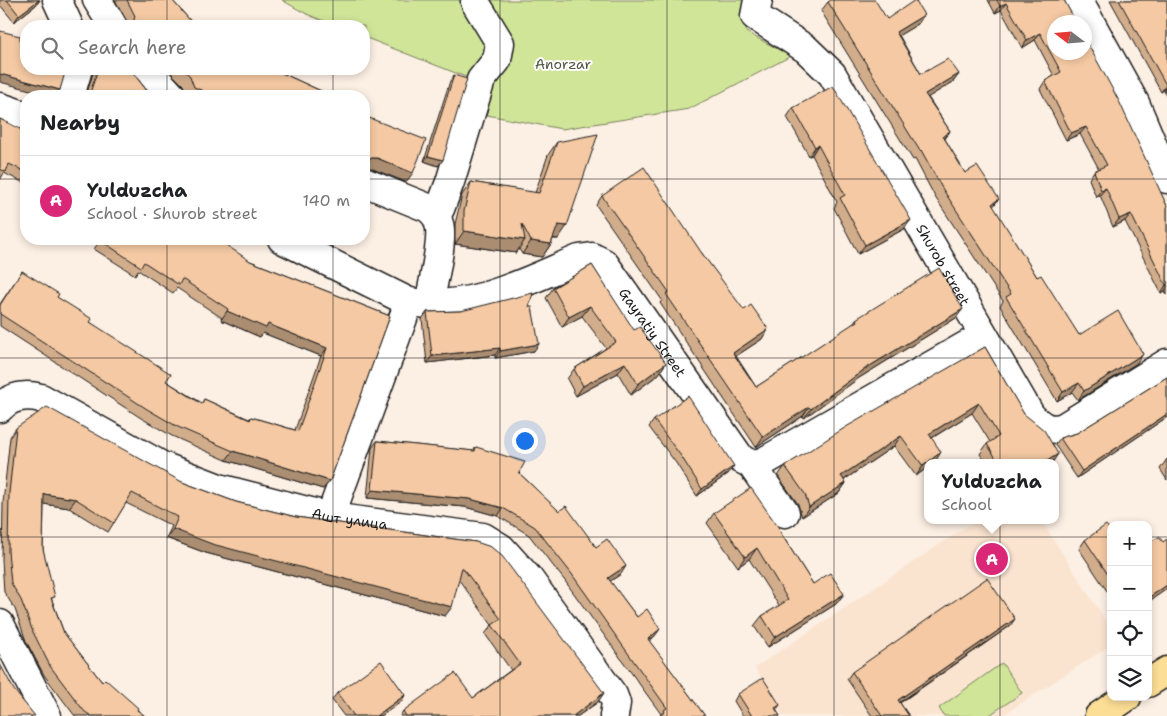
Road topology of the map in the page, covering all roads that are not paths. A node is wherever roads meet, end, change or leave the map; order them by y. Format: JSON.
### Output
{"nodes":[{"id":1,"x":57,"y":0,"type":"edge"},
{"id":2,"x":97,"y":0,"type":"edge"},
{"id":3,"x":758,"y":0,"type":"edge"},
{"id":4,"x":1078,"y":0,"type":"edge"},
{"id":5,"x":475,"y":2,"type":"dead end"},
{"id":6,"x":66,"y":20,"type":"edge"},
{"id":7,"x":109,"y":20,"type":"edge"},
{"id":8,"x":76,"y":75,"type":"edge"},
{"id":9,"x":153,"y":75,"type":"edge"},
{"id":10,"x":72,"y":90,"type":"edge"},
{"id":11,"x":166,"y":90,"type":"edge"},
{"id":12,"x":0,"y":107,"type":"edge"},
{"id":13,"x":20,"y":114,"type":"edge"},
{"id":14,"x":1167,"y":179,"type":"edge"},
{"id":15,"x":370,"y":185,"type":"edge"},
{"id":16,"x":434,"y":213,"type":"junction"},
{"id":17,"x":295,"y":245,"type":"edge"},
{"id":18,"x":419,"y":304,"type":"junction"},
{"id":19,"x":983,"y":336,"type":"junction"},
{"id":20,"x":1167,"y":363,"type":"edge"},
{"id":21,"x":9,"y":402,"type":"edge"},
{"id":22,"x":751,"y":464,"type":"junction"},
{"id":23,"x":785,"y":513,"type":"dead end"},
{"id":24,"x":330,"y":517,"type":"junction"},
{"id":25,"x":0,"y":624,"type":"edge"},
{"id":26,"x":1167,"y":671,"type":"edge"},
{"id":27,"x":1152,"y":680,"type":"edge"},
{"id":28,"x":1121,"y":701,"type":"edge"},
{"id":29,"x":615,"y":714,"type":"edge"},
{"id":30,"x":47,"y":716,"type":"edge"},
{"id":31,"x":1098,"y":716,"type":"edge"}],
"edges":[{"from":1,"to":6,"type":"street"},
{"from":2,"to":7,"type":"street"},
{"from":3,"to":19,"type":"street","name":"Shurob street"},
{"from":4,"to":14,"type":"street"},
{"from":5,"to":16,"type":"street"},
{"from":8,"to":10,"type":"street"},
{"from":9,"to":11,"type":"street"},
{"from":12,"to":13,"type":"street"},
{"from":15,"to":16,"type":"street"},
{"from":16,"to":18,"type":"street"},
{"from":17,"to":18,"type":"street"},
{"from":18,"to":22,"type":"street","name":"Gayratiy Street"},
{"from":18,"to":24,"type":"street"},
{"from":19,"to":20,"type":"street","name":"Shurob street"},
{"from":19,"to":22,"type":"street"},
{"from":21,"to":24,"type":"street","name":"Ашт улица"},
{"from":22,"to":23,"type":"street","name":"Gayratiy Street"},
{"from":24,"to":29,"type":"street","name":"Ашт улица"},
{"from":25,"to":30,"type":"street"},
{"from":26,"to":27,"type":"main road"},
{"from":28,"to":31,"type":"main road"}]}
